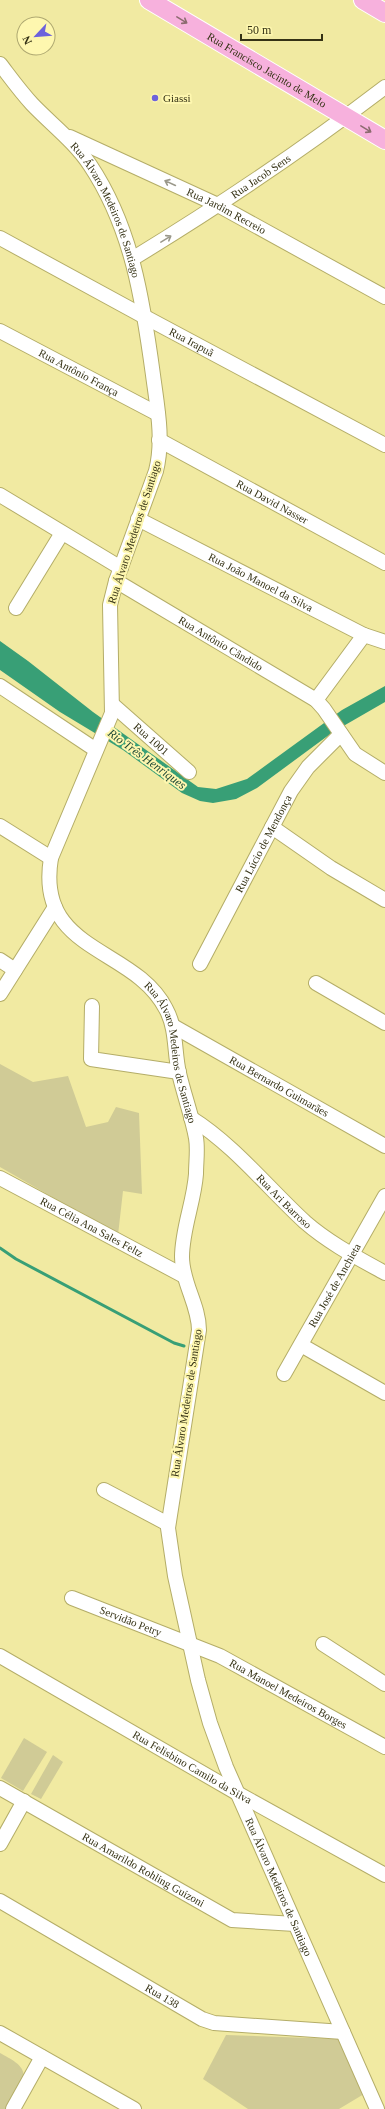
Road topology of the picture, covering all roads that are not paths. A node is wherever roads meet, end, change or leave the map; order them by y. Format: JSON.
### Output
{"nodes":[{"id":1,"x":149,"y":0,"type":"edge"},
{"id":2,"x":363,"y":0,"type":"edge"},
{"id":3,"x":385,"y":13,"type":"edge"},
{"id":4,"x":0,"y":64,"type":"edge"},
{"id":5,"x":385,"y":87,"type":"edge"},
{"id":6,"x":346,"y":117,"type":"junction"},
{"id":7,"x":63,"y":134,"type":"junction"},
{"id":8,"x":385,"y":140,"type":"edge"},
{"id":9,"x":218,"y":205,"type":"junction"},
{"id":10,"x":0,"y":238,"type":"edge"},
{"id":11,"x":132,"y":259,"type":"junction"},
{"id":12,"x":385,"y":297,"type":"edge"},
{"id":13,"x":145,"y":317,"type":"junction"},
{"id":14,"x":0,"y":331,"type":"edge"},
{"id":15,"x":158,"y":414,"type":"junction"},
{"id":16,"x":159,"y":440,"type":"junction"},
{"id":17,"x":385,"y":445,"type":"edge"},
{"id":18,"x":0,"y":496,"type":"edge"},
{"id":19,"x":138,"y":519,"type":"junction"},
{"id":20,"x":62,"y":533,"type":"junction"},
{"id":21,"x":385,"y":563,"type":"edge"},
{"id":22,"x":118,"y":575,"type":"junction"},
{"id":23,"x":16,"y":608,"type":"dead end"},
{"id":24,"x":364,"y":634,"type":"junction"},
{"id":25,"x":385,"y":642,"type":"edge"},
{"id":26,"x":0,"y":686,"type":"edge"},
{"id":27,"x":320,"y":704,"type":"junction"},
{"id":28,"x":113,"y":705,"type":"junction"},
{"id":29,"x":340,"y":731,"type":"junction"},
{"id":30,"x":98,"y":747,"type":"junction"},
{"id":31,"x":189,"y":772,"type":"dead end"},
{"id":32,"x":385,"y":773,"type":"edge"},
{"id":33,"x":0,"y":826,"type":"edge"},
{"id":34,"x":272,"y":827,"type":"junction"},
{"id":35,"x":51,"y":858,"type":"junction"},
{"id":36,"x":385,"y":900,"type":"edge"},
{"id":37,"x":55,"y":907,"type":"junction"},
{"id":38,"x":0,"y":960,"type":"edge"},
{"id":39,"x":200,"y":964,"type":"dead end"},
{"id":40,"x":15,"y":970,"type":"junction"},
{"id":41,"x":316,"y":983,"type":"dead end"},
{"id":42,"x":0,"y":994,"type":"edge"},
{"id":43,"x":92,"y":1006,"type":"dead end"},
{"id":44,"x":385,"y":1022,"type":"edge"},
{"id":45,"x":173,"y":1026,"type":"junction"},
{"id":46,"x":179,"y":1072,"type":"junction"},
{"id":47,"x":191,"y":1118,"type":"junction"},
{"id":48,"x":385,"y":1146,"type":"edge"},
{"id":49,"x":0,"y":1178,"type":"edge"},
{"id":50,"x":385,"y":1196,"type":"edge"},
{"id":51,"x":352,"y":1254,"type":"junction"},
{"id":52,"x":385,"y":1273,"type":"edge"},
{"id":53,"x":184,"y":1276,"type":"junction"},
{"id":54,"x":301,"y":1345,"type":"junction"},
{"id":55,"x":284,"y":1374,"type":"dead end"},
{"id":56,"x":385,"y":1393,"type":"edge"},
{"id":57,"x":104,"y":1490,"type":"dead end"},
{"id":58,"x":168,"y":1524,"type":"junction"},
{"id":59,"x":72,"y":1598,"type":"dead end"},
{"id":60,"x":190,"y":1643,"type":"junction"},
{"id":61,"x":323,"y":1644,"type":"dead end"},
{"id":62,"x":0,"y":1656,"type":"edge"},
{"id":63,"x":385,"y":1684,"type":"edge"},
{"id":64,"x":383,"y":1741,"type":"edge"},
{"id":65,"x":0,"y":1788,"type":"edge"},
{"id":66,"x":237,"y":1793,"type":"junction"},
{"id":67,"x":24,"y":1801,"type":"junction"},
{"id":68,"x":0,"y":1844,"type":"edge"},
{"id":69,"x":385,"y":1875,"type":"edge"},
{"id":70,"x":0,"y":1902,"type":"edge"},
{"id":71,"x":295,"y":1924,"type":"junction"},
{"id":72,"x":343,"y":2032,"type":"junction"},
{"id":73,"x":0,"y":2033,"type":"edge"},
{"id":74,"x":42,"y":2057,"type":"junction"},
{"id":75,"x":13,"y":2109,"type":"edge"},
{"id":76,"x":134,"y":2109,"type":"edge"},
{"id":77,"x":377,"y":2109,"type":"edge"}],
"edges":[{"from":1,"to":6,"type":"main road","name":"Rua Francisco Jacinto de Melo","one_way":true},
{"from":2,"to":3,"type":"main road"},
{"from":4,"to":7,"type":"street","name":"Rua Álvaro Medeiros de Santiago"},
{"from":5,"to":6,"type":"street","name":"Rua Jacob Sens"},
{"from":6,"to":8,"type":"main road","name":"Rua Francisco Jacinto de Melo","one_way":true},
{"from":6,"to":9,"type":"street","name":"Rua Jacob Sens"},
{"from":9,"to":7,"type":"street","name":"Rua Jardim Recreio","one_way":true},
{"from":7,"to":11,"type":"street","name":"Rua Álvaro Medeiros de Santiago"},
{"from":11,"to":9,"type":"street","name":"Rua Jacob Sens","one_way":true},
{"from":9,"to":12,"type":"street","name":"Rua Jardim Recreio"},
{"from":10,"to":13,"type":"street","name":"Rua Irapuã"},
{"from":11,"to":13,"type":"street","name":"Rua Álvaro Medeiros de Santiago"},
{"from":13,"to":15,"type":"street","name":"Rua Álvaro Medeiros de Santiago"},
{"from":13,"to":17,"type":"street","name":"Rua Irapuã"},
{"from":14,"to":15,"type":"street","name":"Rua Antônio França"},
{"from":15,"to":16,"type":"street","name":"Rua Álvaro Medeiros de Santiago"},
{"from":16,"to":19,"type":"street","name":"Rua Álvaro Medeiros de Santiago"},
{"from":16,"to":21,"type":"street","name":"Rua David Nasser"},
{"from":18,"to":20,"type":"street","name":"Rua Antônio Cândido"},
{"from":19,"to":22,"type":"street","name":"Rua Álvaro Medeiros de Santiago"},
{"from":19,"to":24,"type":"street","name":"Rua João Manoel da Silva"},
{"from":20,"to":22,"type":"street","name":"Rua Antônio Cândido"},
{"from":20,"to":23,"type":"street"},
{"from":22,"to":27,"type":"street","name":"Rua Antônio Cândido"},
{"from":22,"to":28,"type":"street","name":"Rua Álvaro Medeiros de Santiago"},
{"from":24,"to":25,"type":"street","name":"Rua João Manoel da Silva"},
{"from":24,"to":27,"type":"street"},
{"from":26,"to":30,"type":"street"},
{"from":27,"to":29,"type":"street"},
{"from":28,"to":30,"type":"street","name":"Rua Álvaro Medeiros de Santiago"},
{"from":28,"to":31,"type":"street","name":"Rua 1001"},
{"from":29,"to":32,"type":"street"},
{"from":29,"to":34,"type":"street","name":"Rua Lúcio de Mendonça"},
{"from":30,"to":35,"type":"street","name":"Rua Álvaro Medeiros de Santiago"},
{"from":33,"to":35,"type":"street"},
{"from":34,"to":36,"type":"street"},
{"from":34,"to":39,"type":"street","name":"Rua Lúcio de Mendonça"},
{"from":35,"to":37,"type":"street","name":"Rua Álvaro Medeiros de Santiago"},
{"from":37,"to":40,"type":"street"},
{"from":37,"to":45,"type":"street","name":"Rua Álvaro Medeiros de Santiago"},
{"from":38,"to":40,"type":"street"},
{"from":40,"to":42,"type":"street"},
{"from":41,"to":44,"type":"street"},
{"from":43,"to":46,"type":"street"},
{"from":45,"to":46,"type":"street","name":"Rua Álvaro Medeiros de Santiago"},
{"from":45,"to":48,"type":"street","name":"Rua Bernardo Guimarães"},
{"from":46,"to":47,"type":"street","name":"Rua Álvaro Medeiros de Santiago"},
{"from":47,"to":51,"type":"street","name":"Rua Ari Barroso"},
{"from":47,"to":53,"type":"street","name":"Rua Álvaro Medeiros de Santiago"},
{"from":49,"to":53,"type":"street","name":"Rua Célia Ana Sales Feltz"},
{"from":50,"to":51,"type":"street","name":"Rua José de Anchieta"},
{"from":51,"to":52,"type":"street","name":"Rua Ari Barroso"},
{"from":51,"to":54,"type":"street","name":"Rua José de Anchieta"},
{"from":53,"to":58,"type":"street","name":"Rua Álvaro Medeiros de Santiago"},
{"from":54,"to":55,"type":"street","name":"Rua José de Anchieta"},
{"from":54,"to":56,"type":"street"},
{"from":57,"to":58,"type":"street"},
{"from":58,"to":60,"type":"street","name":"Rua Álvaro Medeiros de Santiago"},
{"from":59,"to":60,"type":"street","name":"Servidão Petry"},
{"from":60,"to":64,"type":"street","name":"Rua Manoel Medeiros Borges"},
{"from":60,"to":66,"type":"street","name":"Rua Álvaro Medeiros de Santiago"},
{"from":61,"to":63,"type":"street"},
{"from":62,"to":66,"type":"street","name":"Rua Felisbino Camilo da Silva"},
{"from":65,"to":67,"type":"street","name":"Rua Amarildo Rohling Guizoni"},
{"from":66,"to":69,"type":"street","name":"Rua Felisbino Camilo da Silva"},
{"from":66,"to":71,"type":"street","name":"Rua Álvaro Medeiros de Santiago"},
{"from":67,"to":68,"type":"street"},
{"from":67,"to":71,"type":"street","name":"Rua Amarildo Rohling Guizoni"},
{"from":70,"to":72,"type":"street","name":"Rua 138"},
{"from":71,"to":72,"type":"street","name":"Rua Álvaro Medeiros de Santiago"},
{"from":72,"to":77,"type":"street","name":"Rua Álvaro Medeiros de Santiago"},
{"from":73,"to":74,"type":"street"},
{"from":74,"to":75,"type":"street"},
{"from":74,"to":76,"type":"street"}]}
